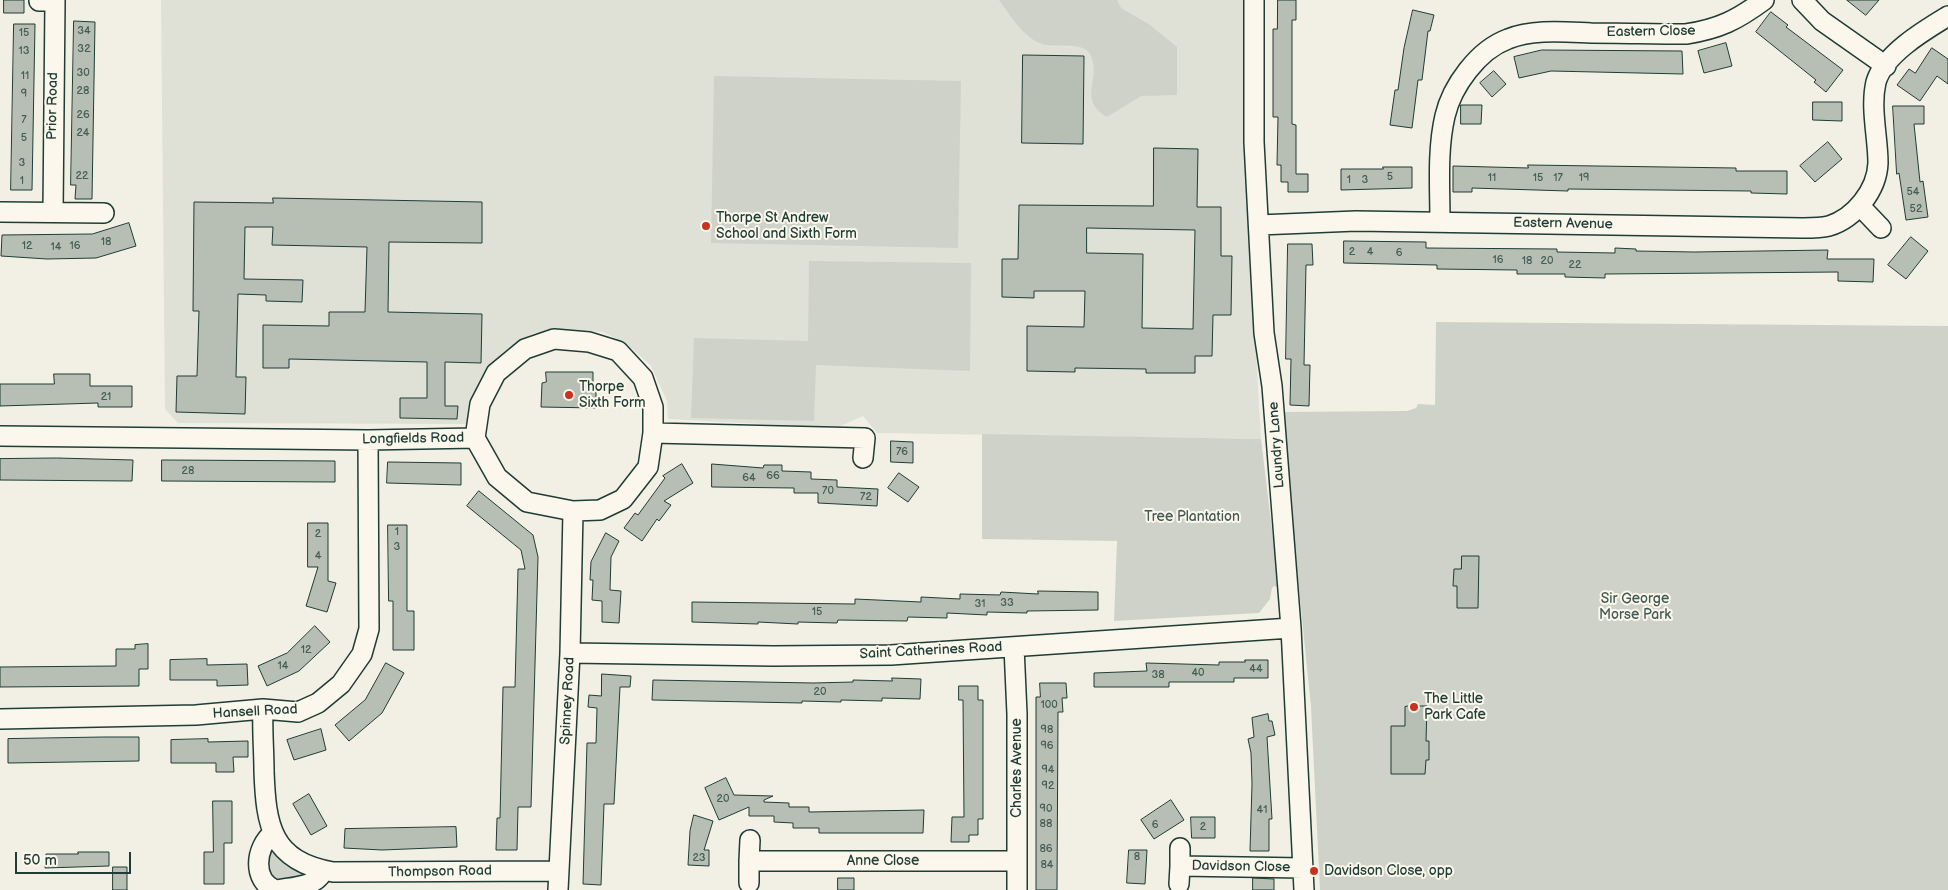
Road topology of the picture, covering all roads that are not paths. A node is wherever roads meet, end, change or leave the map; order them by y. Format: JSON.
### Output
{"nodes":[{"id":1,"x":70,"y":0,"type":"edge"},
{"id":2,"x":1254,"y":0,"type":"edge"},
{"id":3,"x":1764,"y":0,"type":"edge"},
{"id":4,"x":1802,"y":0,"type":"edge"},
{"id":5,"x":39,"y":1,"type":"edge"},
{"id":6,"x":55,"y":1,"type":"edge"},
{"id":7,"x":1948,"y":16,"type":"edge"},
{"id":8,"x":1886,"y":66,"type":"junction"},
{"id":9,"x":1860,"y":206,"type":"junction"},
{"id":10,"x":0,"y":212,"type":"edge"},
{"id":11,"x":53,"y":212,"type":"junction"},
{"id":12,"x":104,"y":213,"type":"dead end"},
{"id":13,"x":1440,"y":222,"type":"junction"},
{"id":14,"x":1259,"y":225,"type":"junction"},
{"id":15,"x":1881,"y":228,"type":"dead end"},
{"id":16,"x":653,"y":433,"type":"junction"},
{"id":17,"x":0,"y":436,"type":"edge"},
{"id":18,"x":475,"y":438,"type":"junction"},
{"id":19,"x":368,"y":440,"type":"junction"},
{"id":20,"x":863,"y":458,"type":"dead end"},
{"id":21,"x":573,"y":511,"type":"junction"},
{"id":22,"x":1291,"y":628,"type":"junction"},
{"id":23,"x":1014,"y":647,"type":"junction"},
{"id":24,"x":570,"y":653,"type":"junction"},
{"id":25,"x":263,"y":710,"type":"junction"},
{"id":26,"x":0,"y":719,"type":"edge"},
{"id":27,"x":273,"y":833,"type":"junction"},
{"id":28,"x":750,"y":840,"type":"dead end"},
{"id":29,"x":749,"y":861,"type":"junction"},
{"id":30,"x":1017,"y":861,"type":"junction"},
{"id":31,"x":1180,"y":866,"type":"dead end"},
{"id":32,"x":1303,"y":868,"type":"junction"},
{"id":33,"x":322,"y":870,"type":"junction"},
{"id":34,"x":558,"y":871,"type":"junction"},
{"id":35,"x":749,"y":883,"type":"dead end"},
{"id":36,"x":276,"y":890,"type":"edge"},
{"id":37,"x":558,"y":890,"type":"edge"},
{"id":38,"x":1018,"y":890,"type":"edge"},
{"id":39,"x":1304,"y":890,"type":"edge"}],
"edges":[{"from":1,"to":6,"type":"street"},
{"from":2,"to":14,"type":"street","name":"Laundry Lane"},
{"from":3,"to":13,"type":"street","name":"Eastern Close"},
{"from":4,"to":8,"type":"street"},
{"from":5,"to":6,"type":"street"},
{"from":6,"to":11,"type":"street","name":"Prior Road"},
{"from":7,"to":8,"type":"street","name":"Eastern Avenue"},
{"from":8,"to":9,"type":"street","name":"Eastern Avenue"},
{"from":9,"to":13,"type":"street","name":"Eastern Avenue"},
{"from":9,"to":15,"type":"street"},
{"from":10,"to":11,"type":"street"},
{"from":11,"to":12,"type":"street"},
{"from":13,"to":14,"type":"street","name":"Eastern Avenue"},
{"from":14,"to":22,"type":"street","name":"Laundry Lane"},
{"from":16,"to":18,"type":"street"},
{"from":16,"to":20,"type":"street"},
{"from":16,"to":21,"type":"street","name":"Longfields Road"},
{"from":17,"to":19,"type":"street","name":"Longfields Road"},
{"from":18,"to":19,"type":"street","name":"Longfields Road"},
{"from":18,"to":21,"type":"street","name":"Longfields Road"},
{"from":19,"to":25,"type":"street","name":"Hansell Road"},
{"from":21,"to":24,"type":"street","name":"Spinney Road"},
{"from":22,"to":23,"type":"street","name":"Saint Catherines Road"},
{"from":22,"to":32,"type":"street","name":"Laundry Lane"},
{"from":23,"to":24,"type":"street","name":"Saint Catherines Road"},
{"from":23,"to":30,"type":"street","name":"Charles Avenue"},
{"from":24,"to":34,"type":"street","name":"Spinney Road"},
{"from":25,"to":26,"type":"street","name":"Hansell Road"},
{"from":25,"to":27,"type":"street","name":"Thompson Road"},
{"from":27,"to":33,"type":"street","name":"Thompson Road"},
{"from":27,"to":36,"type":"street"},
{"from":28,"to":29,"type":"street"},
{"from":29,"to":30,"type":"street","name":"Anne Close"},
{"from":29,"to":35,"type":"street"},
{"from":30,"to":38,"type":"street","name":"Charles Avenue"},
{"from":31,"to":32,"type":"street","name":"Davidson Close"},
{"from":32,"to":39,"type":"street","name":"Laundry Lane"},
{"from":33,"to":34,"type":"street","name":"Thompson Road"},
{"from":33,"to":36,"type":"street"},
{"from":34,"to":37,"type":"street","name":"Spinney Road"}]}
